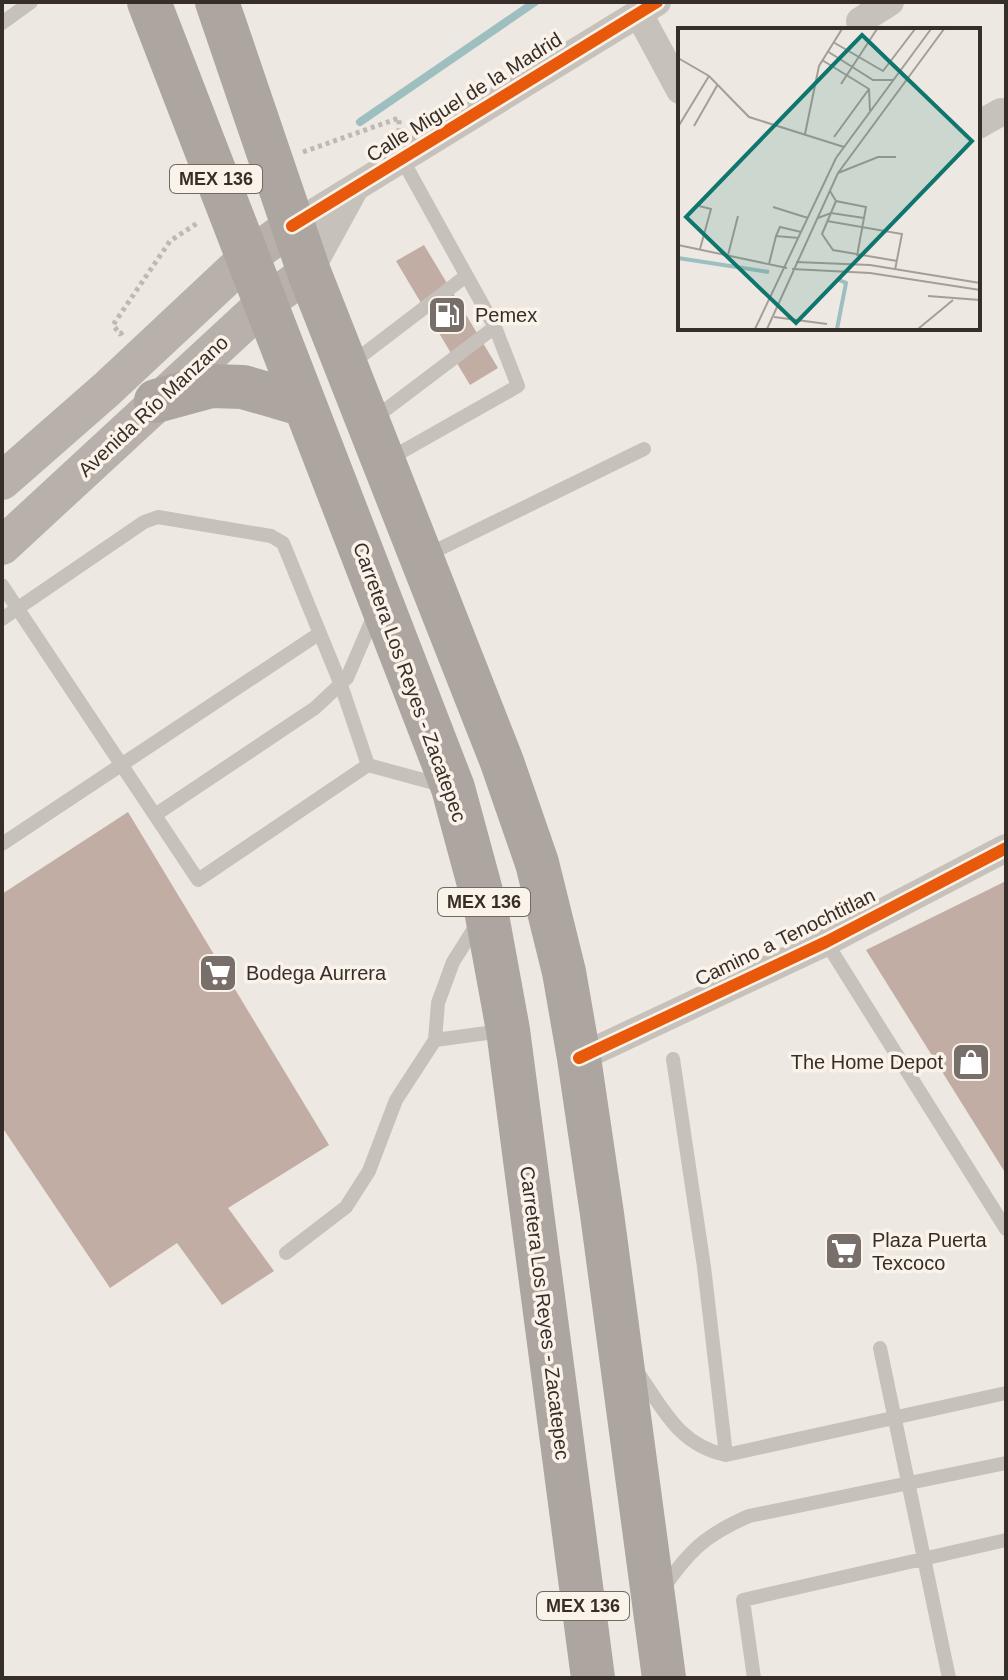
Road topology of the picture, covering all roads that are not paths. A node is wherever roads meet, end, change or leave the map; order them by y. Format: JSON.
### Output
{"nodes":[{"id":1,"x":31,"y":2,"type":"edge"},
{"id":2,"x":149,"y":2,"type":"edge"},
{"id":3,"x":217,"y":2,"type":"edge"},
{"id":4,"x":890,"y":2,"type":"edge"},
{"id":5,"x":648,"y":8,"type":"edge"},
{"id":6,"x":859,"y":18,"type":"edge"},
{"id":7,"x":2,"y":23,"type":"edge"},
{"id":8,"x":678,"y":85,"type":"edge"},
{"id":9,"x":397,"y":150,"type":"junction"},
{"id":10,"x":356,"y":187,"type":"junction"},
{"id":11,"x":292,"y":226,"type":"junction"},
{"id":12,"x":247,"y":258,"type":"junction"},
{"id":13,"x":309,"y":272,"type":"junction"},
{"id":14,"x":466,"y":276,"type":"junction"},
{"id":15,"x":265,"y":303,"type":"junction"},
{"id":16,"x":495,"y":327,"type":"junction"},
{"id":17,"x":346,"y":367,"type":"junction"},
{"id":18,"x":156,"y":401,"type":"junction"},
{"id":19,"x":305,"y":405,"type":"junction"},
{"id":20,"x":376,"y":442,"type":"junction"},
{"id":21,"x":644,"y":449,"type":"dead end"},
{"id":22,"x":2,"y":481,"type":"edge"},
{"id":23,"x":2,"y":546,"type":"edge"},
{"id":24,"x":422,"y":558,"type":"junction"},
{"id":25,"x":2,"y":585,"type":"edge"},
{"id":26,"x":381,"y":600,"type":"junction"},
{"id":27,"x":18,"y":608,"type":"junction"},
{"id":28,"x":2,"y":619,"type":"edge"},
{"id":29,"x":320,"y":633,"type":"junction"},
{"id":30,"x":341,"y":685,"type":"junction"},
{"id":31,"x":121,"y":764,"type":"junction"},
{"id":32,"x":368,"y":765,"type":"junction"},
{"id":33,"x":453,"y":788,"type":"junction"},
{"id":34,"x":155,"y":815,"type":"junction"},
{"id":35,"x":2,"y":844,"type":"edge"},
{"id":36,"x":1006,"y":848,"type":"edge"},
{"id":37,"x":486,"y":910,"type":"junction"},
{"id":38,"x":826,"y":942,"type":"junction"},
{"id":39,"x":508,"y":1030,"type":"junction"},
{"id":40,"x":435,"y":1040,"type":"junction"},
{"id":41,"x":579,"y":1058,"type":"junction"},
{"id":42,"x":673,"y":1059,"type":"dead end"},
{"id":43,"x":1006,"y":1229,"type":"edge"},
{"id":44,"x":286,"y":1253,"type":"dead end"},
{"id":45,"x":618,"y":1345,"type":"junction"},
{"id":46,"x":880,"y":1348,"type":"dead end"},
{"id":47,"x":1006,"y":1393,"type":"edge"},
{"id":48,"x":893,"y":1418,"type":"junction"},
{"id":49,"x":726,"y":1455,"type":"junction"},
{"id":50,"x":1006,"y":1463,"type":"edge"},
{"id":51,"x":907,"y":1483,"type":"junction"},
{"id":52,"x":1006,"y":1540,"type":"edge"},
{"id":53,"x":923,"y":1559,"type":"junction"},
{"id":54,"x":654,"y":1603,"type":"junction"},
{"id":55,"x":754,"y":1675,"type":"edge"},
{"id":56,"x":593,"y":1678,"type":"edge"},
{"id":57,"x":664,"y":1678,"type":"edge"},
{"id":58,"x":949,"y":1678,"type":"edge"}],
"edges":[{"from":1,"to":7,"type":"lane"},
{"from":2,"to":12,"type":"main road","name":"Carretera Los Reyes - Zacatepec","number":"MEX 136"},
{"from":3,"to":11,"type":"main road","number":"MEX 136"},
{"from":4,"to":6,"type":"street"},
{"from":5,"to":8,"type":"street"},
{"from":5,"to":9,"type":"street","name":"Calle Miguel de la Madrid"},
{"from":9,"to":10,"type":"street","name":"Calle Miguel de la Madrid"},
{"from":9,"to":14,"type":"lane"},
{"from":10,"to":11,"type":"street","name":"Calle Miguel de la Madrid"},
{"from":10,"to":13,"type":"street","name":"Calle Miguel de la Madrid"},
{"from":11,"to":12,"type":"main road"},
{"from":11,"to":13,"type":"main road","number":"MEX 136"},
{"from":12,"to":15,"type":"main road","name":"Carretera Los Reyes - Zacatepec","number":"MEX 136"},
{"from":12,"to":22,"type":"main road"},
{"from":13,"to":15,"type":"main road","name":"Avenida Río Manzano"},
{"from":13,"to":17,"type":"main road","number":"MEX 136"},
{"from":14,"to":16,"type":"lane"},
{"from":14,"to":17,"type":"lane"},
{"from":15,"to":18,"type":"main road","name":"Avenida Río Manzano"},
{"from":15,"to":19,"type":"main road","name":"Carretera Los Reyes - Zacatepec","number":"MEX 136"},
{"from":16,"to":20,"type":"lane"},
{"from":16,"to":20,"type":"lane"},
{"from":17,"to":20,"type":"main road","number":"MEX 136"},
{"from":18,"to":19,"type":"main road"},
{"from":18,"to":23,"type":"main road","name":"Avenida Río Manzano"},
{"from":19,"to":26,"type":"main road","name":"Carretera Los Reyes - Zacatepec","number":"MEX 136"},
{"from":20,"to":24,"type":"main road","number":"MEX 136"},
{"from":21,"to":24,"type":"lane"},
{"from":24,"to":41,"type":"main road","number":"MEX 136"},
{"from":25,"to":27,"type":"lane"},
{"from":26,"to":30,"type":"lane"},
{"from":26,"to":33,"type":"main road","name":"Carretera Los Reyes - Zacatepec","number":"MEX 136"},
{"from":27,"to":28,"type":"lane"},
{"from":27,"to":29,"type":"lane"},
{"from":27,"to":31,"type":"lane"},
{"from":29,"to":30,"type":"lane"},
{"from":29,"to":31,"type":"lane"},
{"from":30,"to":32,"type":"lane"},
{"from":30,"to":34,"type":"lane"},
{"from":31,"to":34,"type":"lane"},
{"from":31,"to":35,"type":"lane"},
{"from":32,"to":33,"type":"lane"},
{"from":32,"to":34,"type":"lane"},
{"from":33,"to":37,"type":"main road","name":"Carretera Los Reyes - Zacatepec","number":"MEX 136"},
{"from":36,"to":38,"type":"street","name":"Camino a Tenochtitlan"},
{"from":37,"to":39,"type":"main road","name":"Carretera Los Reyes - Zacatepec","number":"MEX 136"},
{"from":37,"to":40,"type":"lane"},
{"from":38,"to":41,"type":"street","name":"Camino a Tenochtitlan"},
{"from":38,"to":43,"type":"lane"},
{"from":39,"to":40,"type":"lane"},
{"from":39,"to":56,"type":"main road","name":"Carretera Los Reyes - Zacatepec","number":"MEX 136"},
{"from":40,"to":44,"type":"lane"},
{"from":41,"to":45,"type":"main road","number":"MEX 136"},
{"from":42,"to":49,"type":"lane"},
{"from":45,"to":49,"type":"lane"},
{"from":45,"to":54,"type":"main road","number":"MEX 136"},
{"from":46,"to":48,"type":"lane"},
{"from":47,"to":48,"type":"lane"},
{"from":48,"to":49,"type":"lane"},
{"from":48,"to":51,"type":"lane"},
{"from":50,"to":51,"type":"lane"},
{"from":51,"to":53,"type":"lane"},
{"from":51,"to":54,"type":"lane"},
{"from":52,"to":53,"type":"lane"},
{"from":53,"to":55,"type":"lane"},
{"from":53,"to":58,"type":"lane"},
{"from":54,"to":57,"type":"main road","number":"MEX 136"}]}
